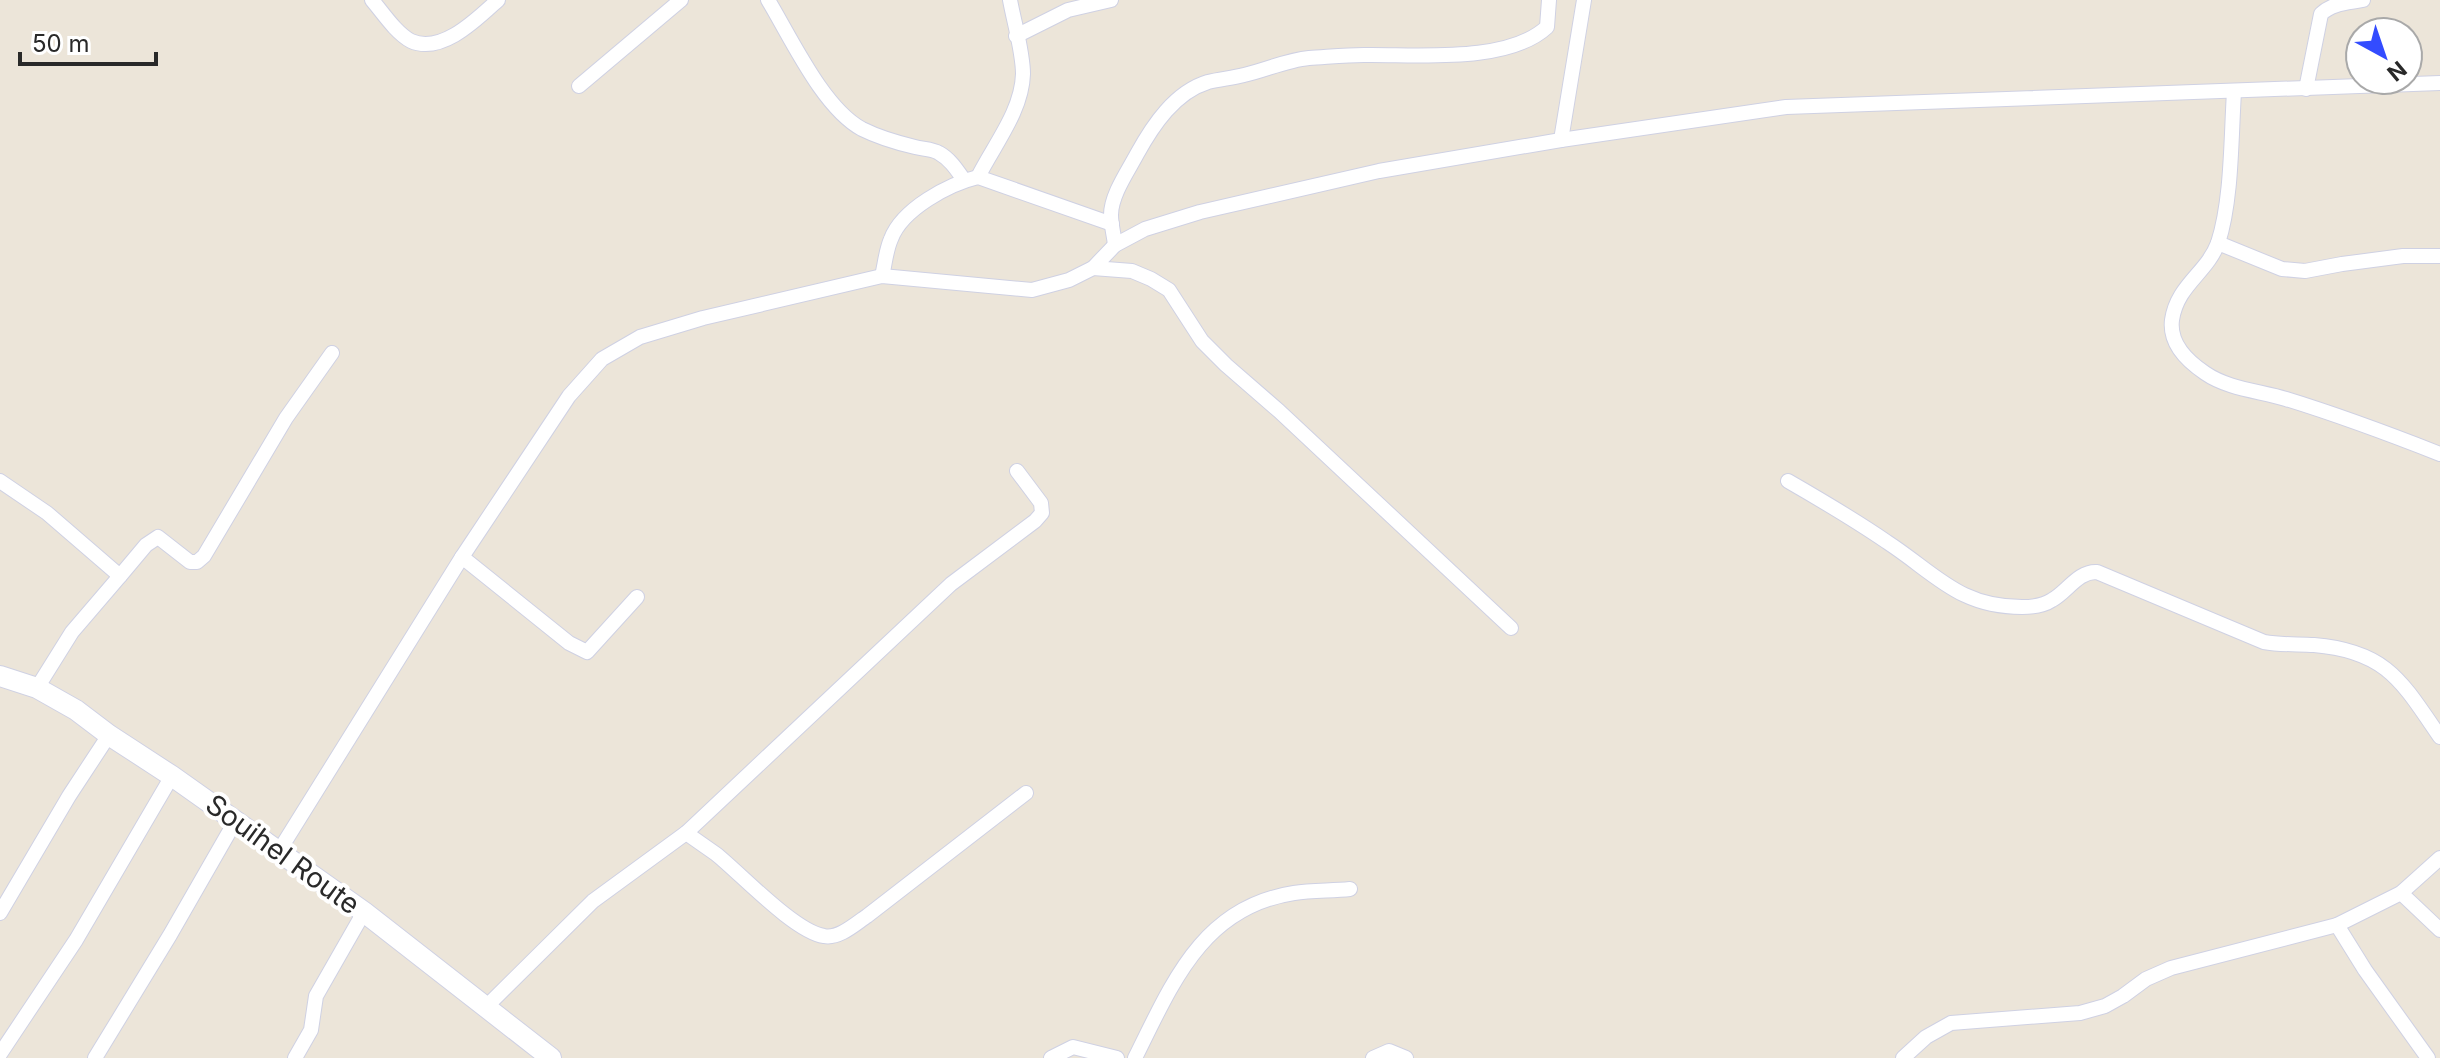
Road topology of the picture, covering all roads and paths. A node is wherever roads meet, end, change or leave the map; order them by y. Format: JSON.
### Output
{"nodes":[{"id":1,"x":372,"y":0,"type":"edge"},
{"id":2,"x":498,"y":0,"type":"edge"},
{"id":3,"x":681,"y":0,"type":"edge"},
{"id":4,"x":768,"y":0,"type":"edge"},
{"id":5,"x":1010,"y":0,"type":"edge"},
{"id":6,"x":1111,"y":0,"type":"edge"},
{"id":7,"x":1549,"y":0,"type":"edge"},
{"id":8,"x":1584,"y":0,"type":"edge"},
{"id":9,"x":2363,"y":0,"type":"edge"},
{"id":10,"x":1016,"y":36,"type":"junction"},
{"id":11,"x":2440,"y":83,"type":"edge"},
{"id":12,"x":579,"y":86,"type":"dead end"},
{"id":13,"x":2306,"y":89,"type":"junction"},
{"id":14,"x":2234,"y":92,"type":"junction"},
{"id":15,"x":1561,"y":140,"type":"junction"},
{"id":16,"x":971,"y":178,"type":"junction"},
{"id":17,"x":1112,"y":224,"type":"junction"},
{"id":18,"x":2218,"y":243,"type":"junction"},
{"id":19,"x":1115,"y":245,"type":"junction"},
{"id":20,"x":2440,"y":256,"type":"edge"},
{"id":21,"x":1093,"y":268,"type":"junction"},
{"id":22,"x":882,"y":276,"type":"junction"},
{"id":23,"x":332,"y":353,"type":"dead end"},
{"id":24,"x":2440,"y":454,"type":"edge"},
{"id":25,"x":1017,"y":471,"type":"dead end"},
{"id":26,"x":0,"y":481,"type":"edge"},
{"id":27,"x":1788,"y":481,"type":"dead end"},
{"id":28,"x":462,"y":557,"type":"junction"},
{"id":29,"x":120,"y":576,"type":"junction"},
{"id":30,"x":637,"y":597,"type":"dead end"},
{"id":31,"x":1511,"y":628,"type":"dead end"},
{"id":32,"x":0,"y":676,"type":"edge"},
{"id":33,"x":37,"y":688,"type":"junction"},
{"id":34,"x":109,"y":735,"type":"junction"},
{"id":35,"x":2440,"y":737,"type":"edge"},
{"id":36,"x":172,"y":776,"type":"junction"},
{"id":37,"x":1026,"y":793,"type":"dead end"},
{"id":38,"x":236,"y":820,"type":"junction"},
{"id":39,"x":686,"y":833,"type":"junction"},
{"id":40,"x":279,"y":851,"type":"junction"},
{"id":41,"x":2440,"y":858,"type":"edge"},
{"id":42,"x":1350,"y":889,"type":"dead end"},
{"id":43,"x":2401,"y":893,"type":"junction"},
{"id":44,"x":364,"y":912,"type":"junction"},
{"id":45,"x":0,"y":913,"type":"edge"},
{"id":46,"x":2337,"y":925,"type":"junction"},
{"id":47,"x":2440,"y":930,"type":"edge"},
{"id":48,"x":487,"y":1006,"type":"junction"},
{"id":49,"x":0,"y":1054,"type":"edge"},
{"id":50,"x":95,"y":1058,"type":"edge"},
{"id":51,"x":295,"y":1058,"type":"edge"},
{"id":52,"x":551,"y":1058,"type":"edge"},
{"id":53,"x":1051,"y":1058,"type":"edge"},
{"id":54,"x":1117,"y":1058,"type":"edge"},
{"id":55,"x":1135,"y":1058,"type":"edge"},
{"id":56,"x":1373,"y":1058,"type":"edge"},
{"id":57,"x":1406,"y":1058,"type":"edge"},
{"id":58,"x":1903,"y":1058,"type":"edge"},
{"id":59,"x":2428,"y":1058,"type":"edge"}],
"edges":[{"from":1,"to":2,"type":"street"},
{"from":3,"to":12,"type":"street"},
{"from":4,"to":16,"type":"street"},
{"from":5,"to":10,"type":"street"},
{"from":6,"to":10,"type":"street"},
{"from":7,"to":17,"type":"street"},
{"from":8,"to":15,"type":"street"},
{"from":9,"to":13,"type":"street"},
{"from":10,"to":16,"type":"street"},
{"from":11,"to":13,"type":"street"},
{"from":13,"to":14,"type":"street"},
{"from":14,"to":15,"type":"street"},
{"from":14,"to":18,"type":"street"},
{"from":15,"to":19,"type":"street"},
{"from":16,"to":17,"type":"street"},
{"from":16,"to":22,"type":"street"},
{"from":17,"to":19,"type":"street"},
{"from":18,"to":20,"type":"street"},
{"from":18,"to":24,"type":"street"},
{"from":19,"to":21,"type":"street"},
{"from":21,"to":22,"type":"street"},
{"from":21,"to":31,"type":"street"},
{"from":22,"to":28,"type":"street"},
{"from":23,"to":29,"type":"street"},
{"from":25,"to":39,"type":"street"},
{"from":26,"to":29,"type":"street"},
{"from":27,"to":35,"type":"street"},
{"from":28,"to":30,"type":"street"},
{"from":28,"to":40,"type":"street"},
{"from":29,"to":33,"type":"street"},
{"from":32,"to":33,"type":"main road","name":"Souihel Route"},
{"from":33,"to":34,"type":"main road","name":"Souihel Route"},
{"from":34,"to":36,"type":"main road","name":"Souihel Route"},
{"from":34,"to":45,"type":"street"},
{"from":36,"to":38,"type":"main road","name":"Souihel Route"},
{"from":36,"to":49,"type":"street"},
{"from":37,"to":39,"type":"street"},
{"from":38,"to":40,"type":"main road","name":"Souihel Route"},
{"from":38,"to":50,"type":"street"},
{"from":39,"to":48,"type":"street"},
{"from":40,"to":44,"type":"main road","name":"Souihel Route"},
{"from":41,"to":43,"type":"street"},
{"from":42,"to":55,"type":"street"},
{"from":43,"to":46,"type":"street"},
{"from":43,"to":47,"type":"street"},
{"from":44,"to":48,"type":"main road","name":"Souihel Route"},
{"from":44,"to":51,"type":"street"},
{"from":46,"to":58,"type":"street"},
{"from":46,"to":59,"type":"street"},
{"from":48,"to":52,"type":"main road","name":"Souihel Route"},
{"from":53,"to":54,"type":"street"},
{"from":56,"to":57,"type":"street"}]}
